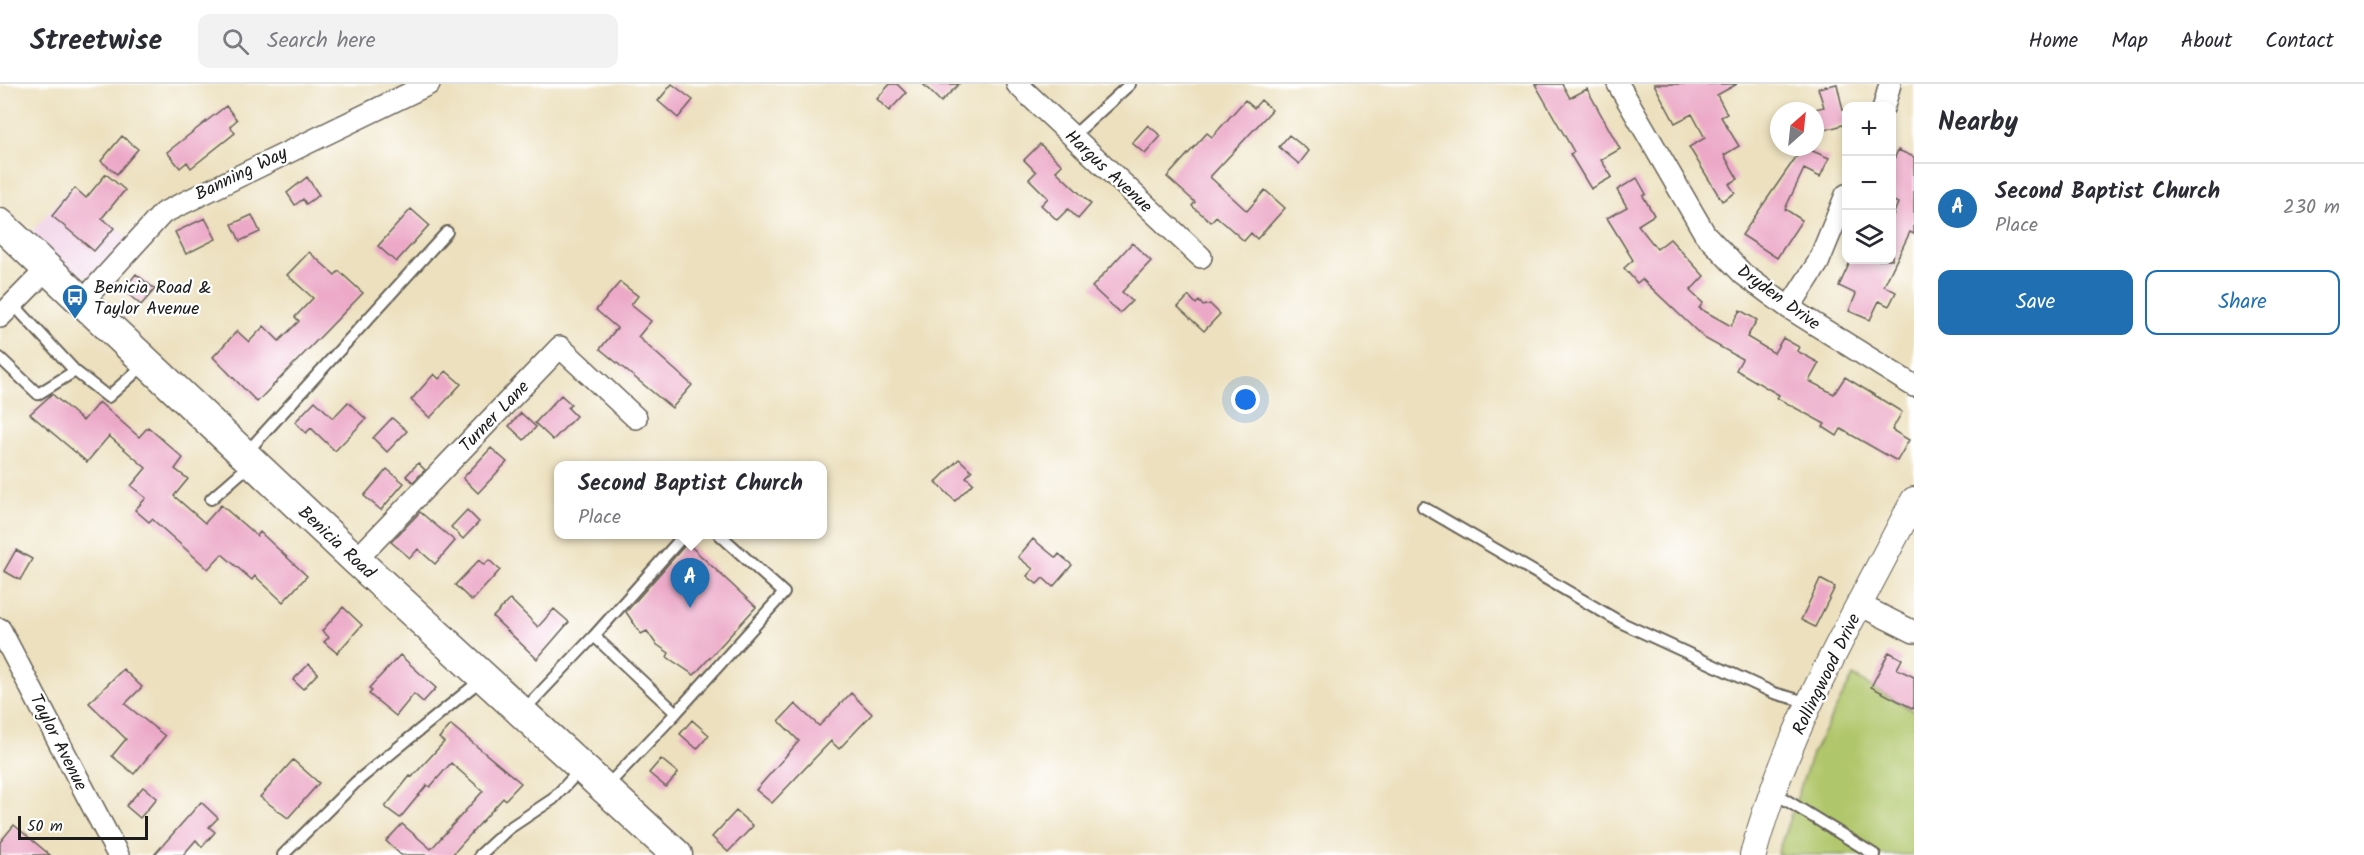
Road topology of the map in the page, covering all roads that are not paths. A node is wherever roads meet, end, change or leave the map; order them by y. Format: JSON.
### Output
{"nodes":[{"id":1,"x":429,"y":84,"type":"edge"},
{"id":2,"x":1017,"y":84,"type":"edge"},
{"id":3,"x":1130,"y":84,"type":"edge"},
{"id":4,"x":1618,"y":84,"type":"edge"},
{"id":5,"x":1890,"y":84,"type":"edge"},
{"id":6,"x":1885,"y":102,"type":"edge"},
{"id":7,"x":1072,"y":137,"type":"junction"},
{"id":8,"x":1842,"y":205,"type":"edge"},
{"id":9,"x":0,"y":224,"type":"edge"},
{"id":10,"x":447,"y":232,"type":"dead end"},
{"id":11,"x":1201,"y":257,"type":"dead end"},
{"id":12,"x":47,"y":269,"type":"junction"},
{"id":13,"x":82,"y":302,"type":"junction"},
{"id":14,"x":1789,"y":308,"type":"junction"},
{"id":15,"x":7,"y":310,"type":"edge"},
{"id":16,"x":0,"y":358,"type":"edge"},
{"id":17,"x":146,"y":363,"type":"junction"},
{"id":18,"x":75,"y":371,"type":"junction"},
{"id":19,"x":1914,"y":386,"type":"edge"},
{"id":20,"x":636,"y":418,"type":"dead end"},
{"id":21,"x":248,"y":459,"type":"junction"},
{"id":22,"x":211,"y":499,"type":"dead end"},
{"id":23,"x":1914,"y":500,"type":"edge"},
{"id":24,"x":1423,"y":507,"type":"dead end"},
{"id":25,"x":681,"y":539,"type":"edge"},
{"id":26,"x":725,"y":539,"type":"edge"},
{"id":27,"x":356,"y":560,"type":"junction"},
{"id":28,"x":1860,"y":605,"type":"junction"},
{"id":29,"x":0,"y":629,"type":"edge"},
{"id":30,"x":1914,"y":632,"type":"edge"},
{"id":31,"x":594,"y":636,"type":"junction"},
{"id":32,"x":484,"y":678,"type":"junction"},
{"id":33,"x":1810,"y":703,"type":"junction"},
{"id":34,"x":521,"y":712,"type":"junction"},
{"id":35,"x":675,"y":713,"type":"junction"},
{"id":36,"x":582,"y":768,"type":"junction"},
{"id":37,"x":605,"y":788,"type":"junction"},
{"id":38,"x":1773,"y":791,"type":"junction"},
{"id":39,"x":1867,"y":853,"type":"edge"},
{"id":40,"x":117,"y":855,"type":"edge"},
{"id":41,"x":283,"y":855,"type":"edge"},
{"id":42,"x":480,"y":855,"type":"edge"},
{"id":43,"x":678,"y":855,"type":"edge"},
{"id":44,"x":1753,"y":855,"type":"edge"}],
"edges":[{"from":1,"to":13,"type":"street","name":"Banning Way"},
{"from":2,"to":7,"type":"street","name":"Hargus Avenue"},
{"from":3,"to":7,"type":"lane"},
{"from":4,"to":14,"type":"street","name":"Dryden Drive"},
{"from":5,"to":6,"type":"street"},
{"from":7,"to":11,"type":"street","name":"Hargus Avenue"},
{"from":8,"to":14,"type":"street"},
{"from":9,"to":12,"type":"main road","name":"Benicia Road"},
{"from":10,"to":21,"type":"lane"},
{"from":12,"to":13,"type":"main road","name":"Benicia Road"},
{"from":12,"to":15,"type":"street"},
{"from":13,"to":17,"type":"main road","name":"Benicia Road"},
{"from":14,"to":19,"type":"street","name":"Dryden Drive"},
{"from":15,"to":18,"type":"lane"},
{"from":16,"to":18,"type":"lane"},
{"from":17,"to":18,"type":"lane"},
{"from":17,"to":21,"type":"main road","name":"Benicia Road"},
{"from":20,"to":27,"type":"street","name":"Turner Lane"},
{"from":21,"to":22,"type":"lane"},
{"from":21,"to":27,"type":"main road","name":"Benicia Road"},
{"from":23,"to":28,"type":"street","name":"Rollingwood Drive"},
{"from":24,"to":33,"type":"lane"},
{"from":25,"to":31,"type":"lane"},
{"from":26,"to":35,"type":"lane"},
{"from":27,"to":32,"type":"main road","name":"Benicia Road"},
{"from":28,"to":30,"type":"street"},
{"from":28,"to":33,"type":"street","name":"Rollingwood Drive"},
{"from":29,"to":40,"type":"street","name":"Taylor Avenue"},
{"from":31,"to":34,"type":"lane"},
{"from":31,"to":35,"type":"lane"},
{"from":32,"to":34,"type":"main road","name":"Benicia Road"},
{"from":32,"to":41,"type":"lane"},
{"from":33,"to":38,"type":"street","name":"Rollingwood Drive"},
{"from":34,"to":36,"type":"main road","name":"Benicia Road"},
{"from":35,"to":37,"type":"lane"},
{"from":36,"to":37,"type":"main road","name":"Benicia Road"},
{"from":36,"to":42,"type":"lane"},
{"from":37,"to":43,"type":"main road","name":"Benicia Road"},
{"from":38,"to":39,"type":"lane"},
{"from":38,"to":44,"type":"street","name":"Rollingwood Drive"}]}
